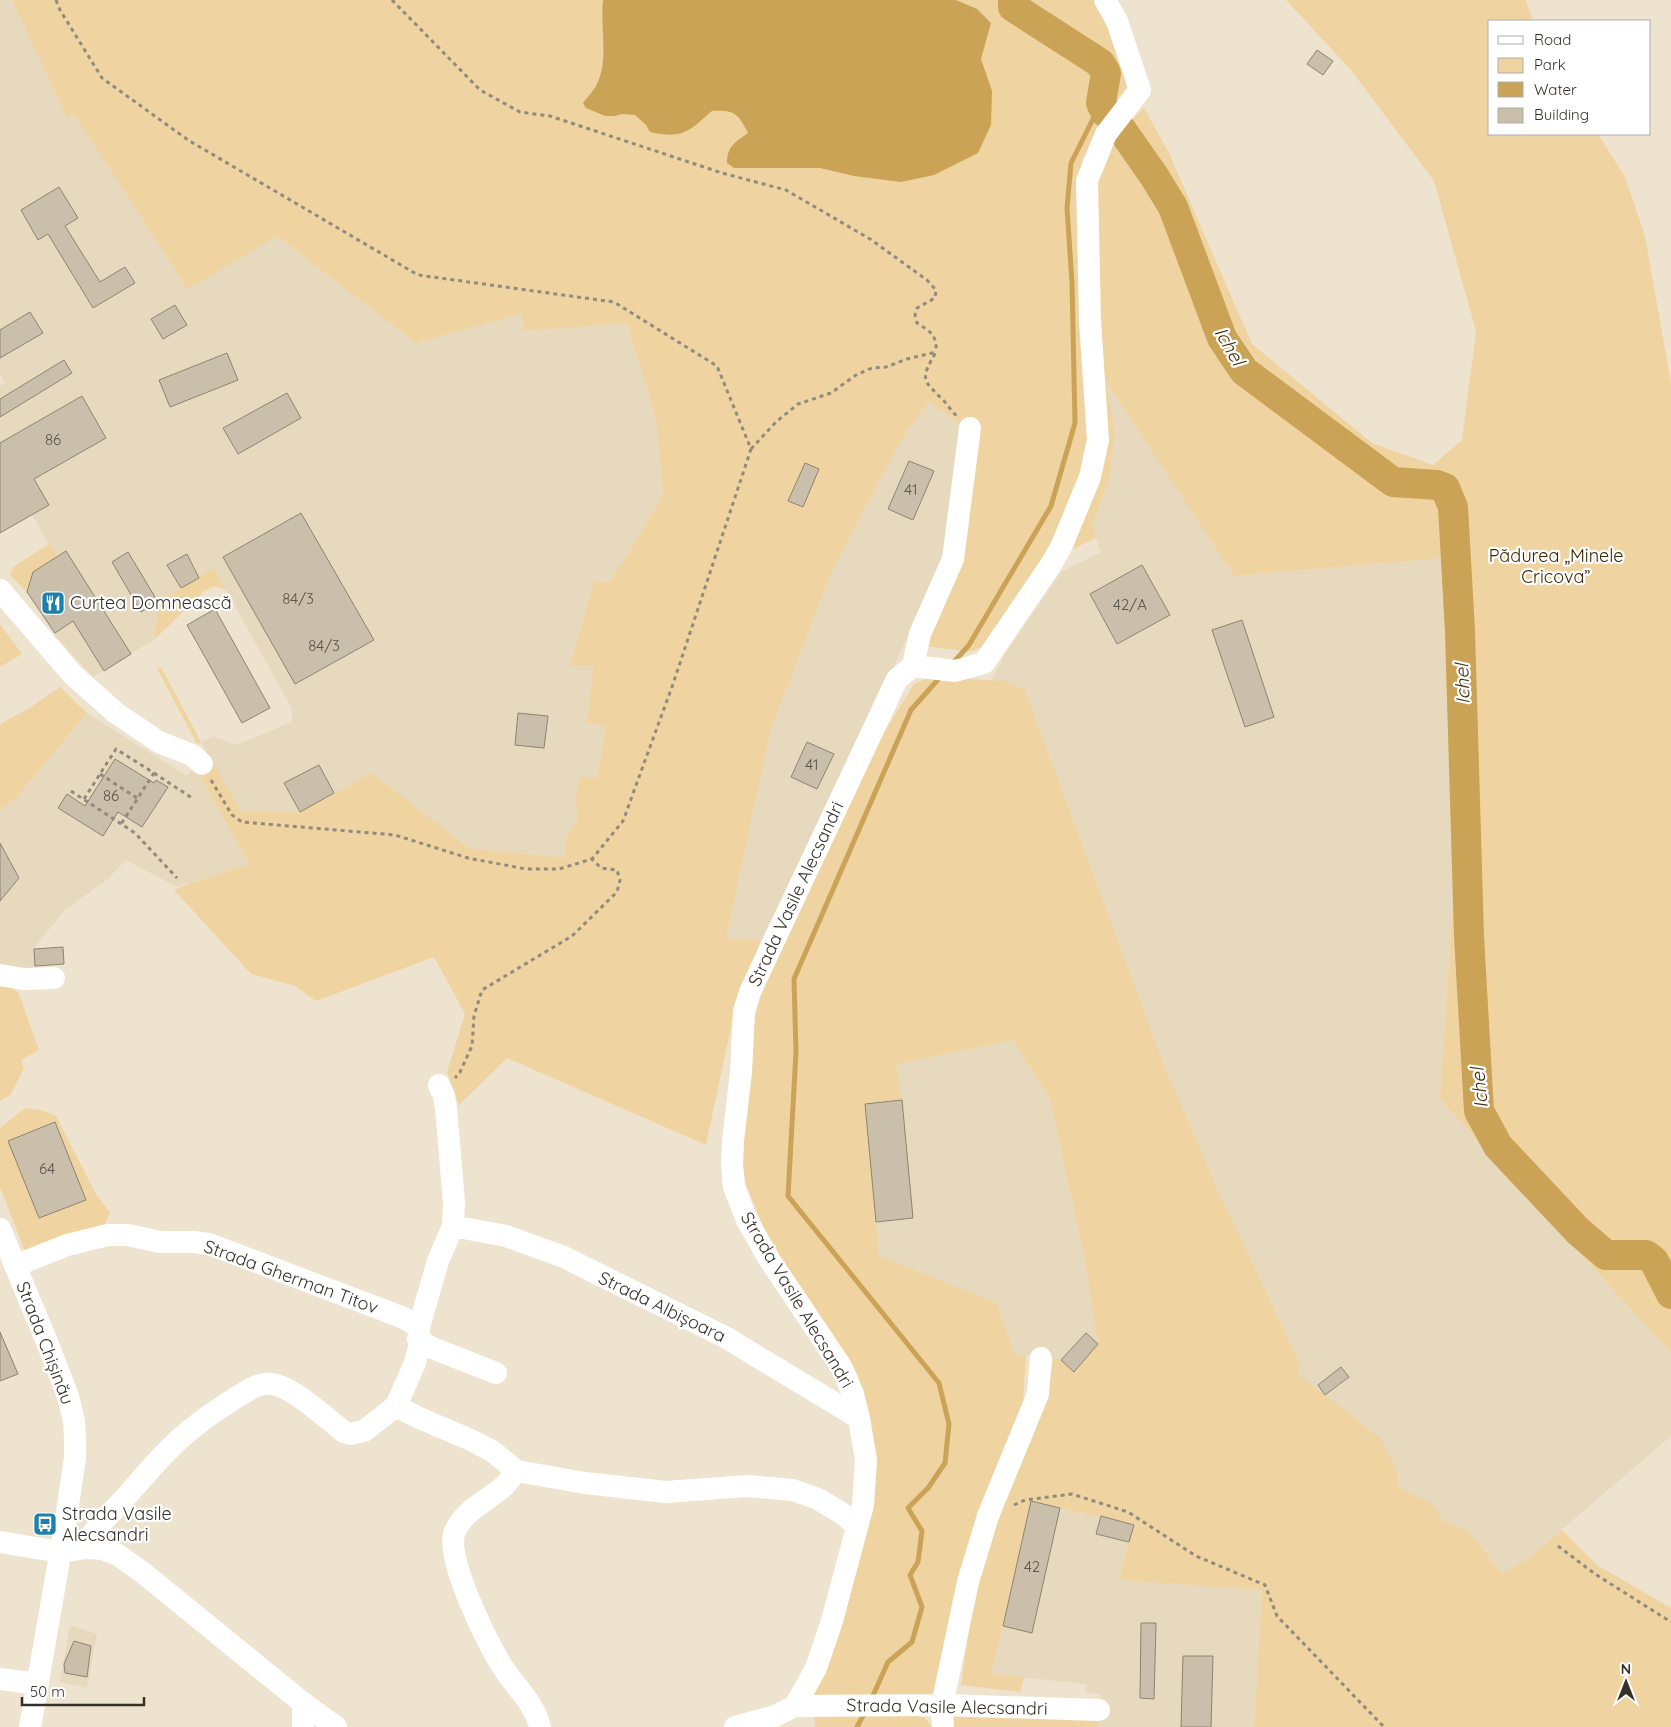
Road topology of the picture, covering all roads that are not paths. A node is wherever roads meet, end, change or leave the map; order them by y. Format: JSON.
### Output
{"nodes":[{"id":1,"x":1105,"y":0,"type":"edge"},
{"id":2,"x":970,"y":428,"type":"road end"},
{"id":3,"x":0,"y":590,"type":"edge"},
{"id":4,"x":934,"y":669,"type":"junction"},
{"id":5,"x":202,"y":764,"type":"road end"},
{"id":6,"x":0,"y":975,"type":"edge"},
{"id":7,"x":54,"y":978,"type":"dead end"},
{"id":8,"x":440,"y":1088,"type":"road end"},
{"id":9,"x":453,"y":1226,"type":"junction"},
{"id":10,"x":0,"y":1229,"type":"edge"},
{"id":11,"x":16,"y":1268,"type":"junction"},
{"id":12,"x":419,"y":1333,"type":"junction"},
{"id":13,"x":1041,"y":1358,"type":"dead end"},
{"id":14,"x":496,"y":1373,"type":"dead end"},
{"id":15,"x":396,"y":1406,"type":"junction"},
{"id":16,"x":859,"y":1418,"type":"junction"},
{"id":17,"x":517,"y":1471,"type":"junction"},
{"id":18,"x":857,"y":1526,"type":"junction"},
{"id":19,"x":0,"y":1542,"type":"edge"},
{"id":20,"x":86,"y":1548,"type":"junction"},
{"id":21,"x":61,"y":1552,"type":"junction"},
{"id":22,"x":0,"y":1679,"type":"edge"},
{"id":23,"x":38,"y":1684,"type":"junction"},
{"id":24,"x":303,"y":1703,"type":"junction"},
{"id":25,"x":942,"y":1705,"type":"junction"},
{"id":26,"x":796,"y":1706,"type":"junction"},
{"id":27,"x":1094,"y":1716,"type":"edge"},
{"id":28,"x":30,"y":1727,"type":"edge"},
{"id":29,"x":303,"y":1727,"type":"edge"},
{"id":30,"x":336,"y":1727,"type":"edge"},
{"id":31,"x":540,"y":1727,"type":"edge"},
{"id":32,"x":741,"y":1727,"type":"edge"},
{"id":33,"x":943,"y":1727,"type":"edge"}],
"edges":[{"from":1,"to":4,"type":"street","name":"Strada Vasile Alecsandri"},
{"from":2,"to":4,"type":"street"},
{"from":3,"to":5,"type":"street"},
{"from":4,"to":16,"type":"street","name":"Strada Vasile Alecsandri"},
{"from":6,"to":7,"type":"street"},
{"from":8,"to":9,"type":"street"},
{"from":9,"to":12,"type":"street"},
{"from":9,"to":16,"type":"street","name":"Strada Albișoara"},
{"from":10,"to":11,"type":"street","name":"Strada Chișinău"},
{"from":11,"to":12,"type":"street","name":"Strada Gherman Titov"},
{"from":11,"to":21,"type":"street","name":"Strada Chișinău"},
{"from":12,"to":14,"type":"street","name":"Strada Gherman Titov"},
{"from":12,"to":15,"type":"street"},
{"from":13,"to":25,"type":"street"},
{"from":15,"to":17,"type":"street"},
{"from":15,"to":20,"type":"street"},
{"from":16,"to":18,"type":"street","name":"Strada Vasile Alecsandri"},
{"from":17,"to":18,"type":"street"},
{"from":17,"to":31,"type":"street"},
{"from":18,"to":26,"type":"street","name":"Strada Vasile Alecsandri"},
{"from":19,"to":21,"type":"street"},
{"from":20,"to":21,"type":"street"},
{"from":20,"to":24,"type":"street"},
{"from":21,"to":23,"type":"street","name":"Strada Chișinău"},
{"from":22,"to":23,"type":"street"},
{"from":23,"to":28,"type":"street","name":"Strada Chișinău"},
{"from":24,"to":29,"type":"street"},
{"from":24,"to":30,"type":"street"},
{"from":25,"to":26,"type":"street","name":"Strada Vasile Alecsandri"},
{"from":25,"to":27,"type":"street","name":"Strada Vasile Alecsandri"},
{"from":25,"to":33,"type":"street"},
{"from":26,"to":32,"type":"street","name":"Strada Vasile Alecsandri"}]}
